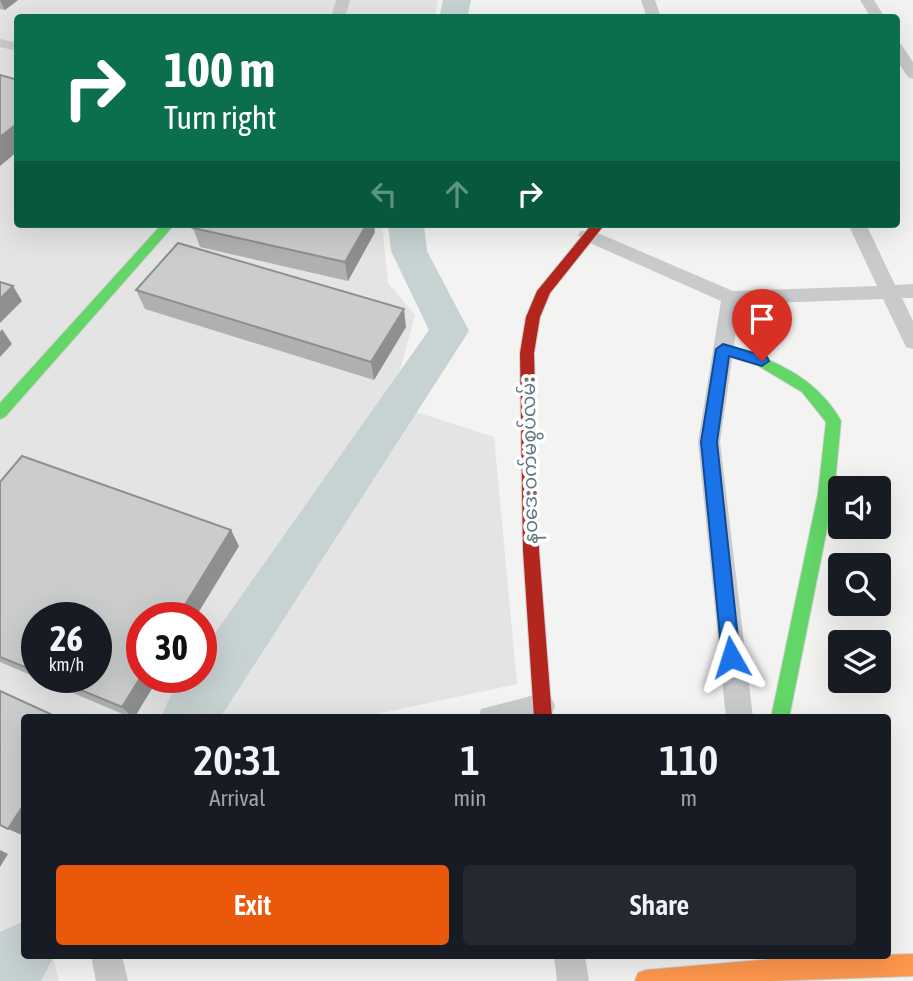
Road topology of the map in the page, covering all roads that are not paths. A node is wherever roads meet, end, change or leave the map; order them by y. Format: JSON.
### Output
{"nodes":[{"id":1,"x":900,"y":55,"type":"edge"},
{"id":2,"x":908,"y":71,"type":"edge"},
{"id":3,"x":165,"y":228,"type":"edge"},
{"id":4,"x":859,"y":228,"type":"edge"},
{"id":5,"x":593,"y":230,"type":"edge"},
{"id":6,"x":913,"y":291,"type":"edge"},
{"id":7,"x":889,"y":292,"type":"junction"},
{"id":8,"x":731,"y":298,"type":"junction"},
{"id":9,"x":913,"y":342,"type":"edge"},
{"id":10,"x":723,"y":349,"type":"junction"},
{"id":11,"x":0,"y":413,"type":"edge"},
{"id":12,"x":543,"y":712,"type":"edge"},
{"id":13,"x":740,"y":714,"type":"edge"},
{"id":14,"x":781,"y":714,"type":"edge"},
{"id":15,"x":108,"y":959,"type":"edge"},
{"id":16,"x":570,"y":959,"type":"edge"},
{"id":17,"x":782,"y":962,"type":"edge"},
{"id":18,"x":913,"y":965,"type":"edge"},
{"id":19,"x":112,"y":981,"type":"edge"},
{"id":20,"x":573,"y":981,"type":"edge"},
{"id":21,"x":646,"y":981,"type":"edge"}],
"edges":[{"from":1,"to":2,"type":"street"},
{"from":3,"to":11,"type":"street"},
{"from":4,"to":7,"type":"street"},
{"from":5,"to":8,"type":"street"},
{"from":5,"to":12,"type":"street","name":"နဝဒေးဝက်မစွပ်လမ်း"},
{"from":6,"to":7,"type":"street"},
{"from":7,"to":8,"type":"street"},
{"from":7,"to":9,"type":"street"},
{"from":8,"to":10,"type":"street"},
{"from":10,"to":13,"type":"street"},
{"from":10,"to":14,"type":"street"},
{"from":15,"to":19,"type":"street"},
{"from":16,"to":20,"type":"street"},
{"from":17,"to":18,"type":"street"},
{"from":17,"to":21,"type":"street"}]}
